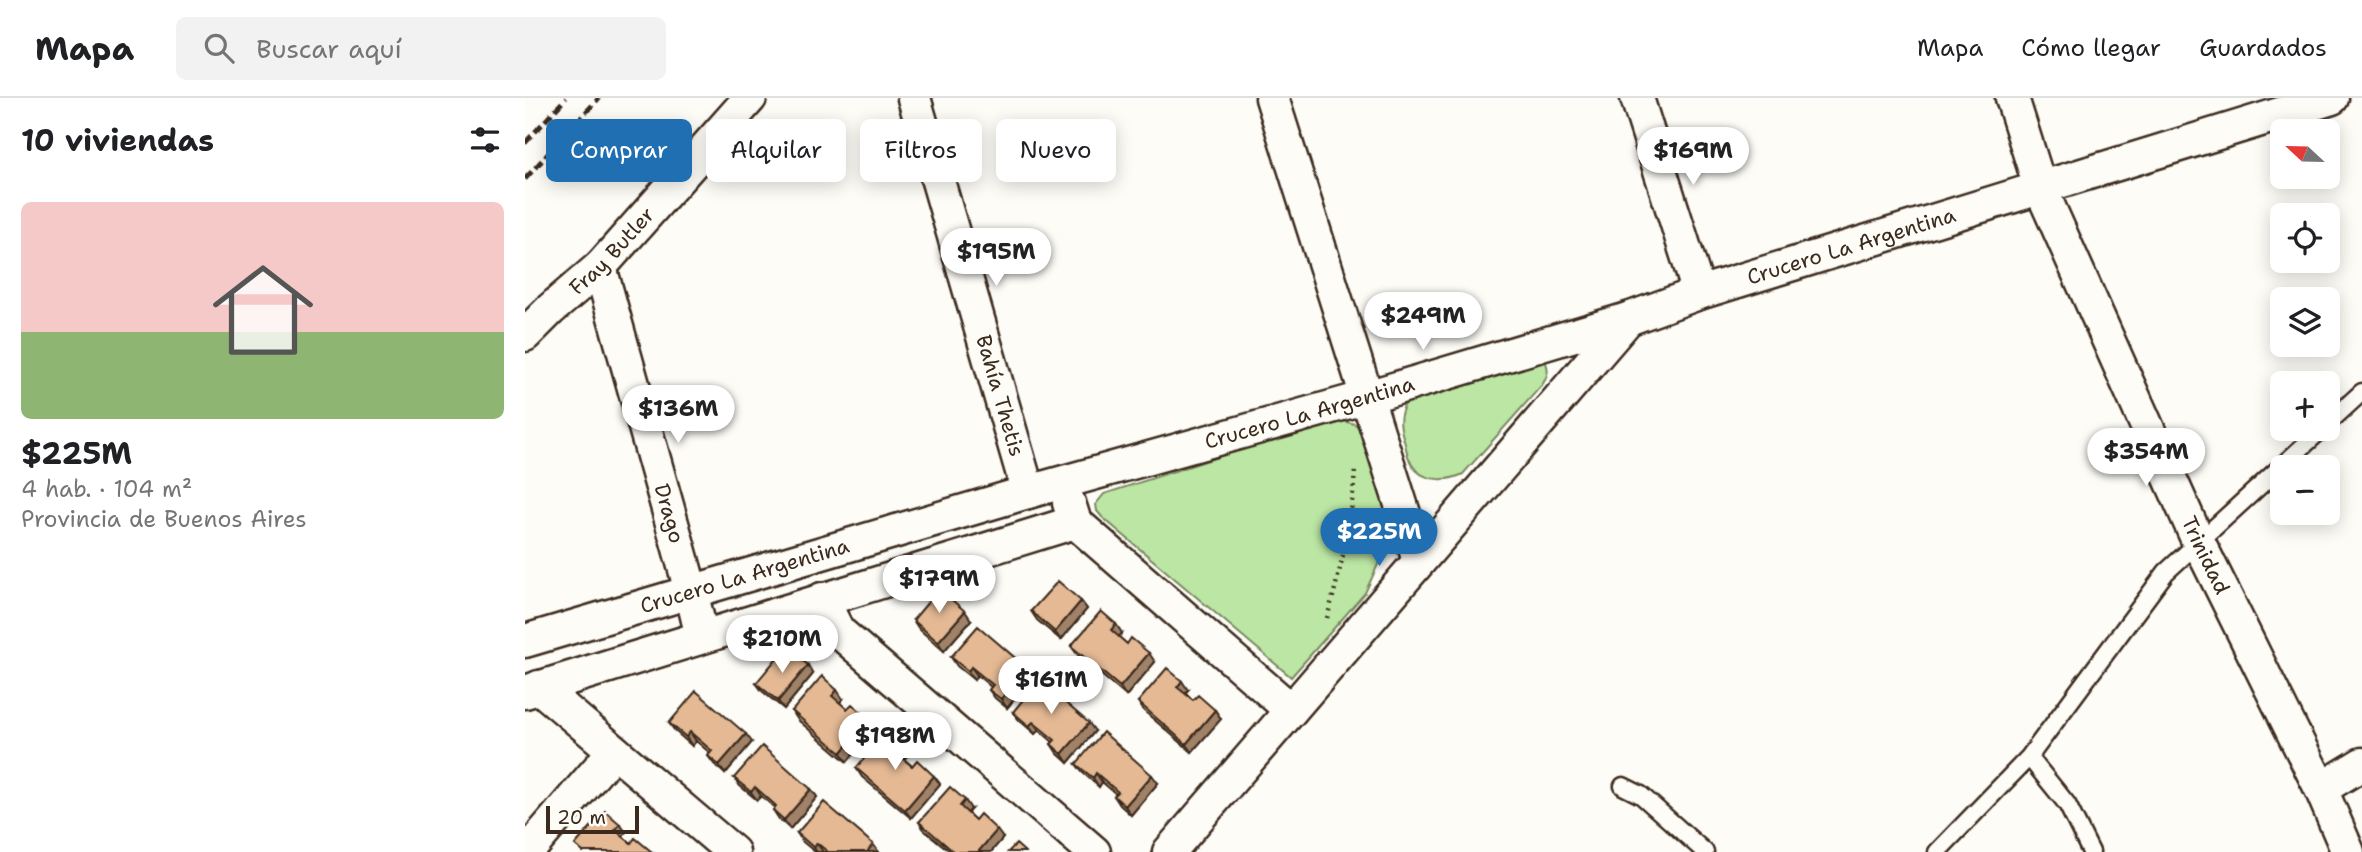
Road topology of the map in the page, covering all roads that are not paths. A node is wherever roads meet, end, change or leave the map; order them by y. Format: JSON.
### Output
{"nodes":[{"id":1,"x":750,"y":98,"type":"edge"},
{"id":2,"x":913,"y":98,"type":"edge"},
{"id":3,"x":1272,"y":98,"type":"edge"},
{"id":4,"x":1637,"y":98,"type":"edge"},
{"id":5,"x":2012,"y":98,"type":"edge"},
{"id":6,"x":2332,"y":98,"type":"edge"},
{"id":7,"x":2040,"y":187,"type":"junction"},
{"id":8,"x":600,"y":267,"type":"junction"},
{"id":9,"x":1699,"y":293,"type":"junction"},
{"id":10,"x":1628,"y":319,"type":"junction"},
{"id":11,"x":525,"y":335,"type":"edge"},
{"id":12,"x":2362,"y":392,"type":"edge"},
{"id":13,"x":1367,"y":397,"type":"junction"},
{"id":14,"x":2340,"y":412,"type":"edge"},
{"id":15,"x":2309,"y":441,"type":"edge"},
{"id":16,"x":1063,"y":482,"type":"junction"},
{"id":17,"x":1028,"y":492,"type":"junction"},
{"id":18,"x":1075,"y":523,"type":"junction"},
{"id":19,"x":2199,"y":543,"type":"junction"},
{"id":20,"x":1419,"y":561,"type":"junction"},
{"id":21,"x":691,"y":591,"type":"junction"},
{"id":22,"x":823,"y":599,"type":"junction"},
{"id":23,"x":702,"y":637,"type":"junction"},
{"id":24,"x":525,"y":641,"type":"edge"},
{"id":25,"x":532,"y":690,"type":"edge"},
{"id":26,"x":1291,"y":710,"type":"junction"},
{"id":27,"x":614,"y":751,"type":"junction"},
{"id":28,"x":2029,"y":757,"type":"junction"},
{"id":29,"x":2362,"y":764,"type":"edge"},
{"id":30,"x":1623,"y":786,"type":"dead end"},
{"id":31,"x":2321,"y":789,"type":"junction"},
{"id":32,"x":1956,"y":845,"type":"edge"},
{"id":33,"x":527,"y":852,"type":"edge"},
{"id":34,"x":733,"y":852,"type":"edge"},
{"id":35,"x":1094,"y":852,"type":"edge"},
{"id":36,"x":1169,"y":852,"type":"edge"},
{"id":37,"x":1705,"y":852,"type":"edge"},
{"id":38,"x":1937,"y":852,"type":"edge"},
{"id":39,"x":2091,"y":852,"type":"edge"},
{"id":40,"x":2348,"y":852,"type":"edge"}],
"edges":[{"from":1,"to":8,"type":"street","name":"Fray Butler"},
{"from":2,"to":17,"type":"street","name":"Bahía Thetis"},
{"from":3,"to":13,"type":"street"},
{"from":4,"to":9,"type":"street"},
{"from":5,"to":7,"type":"street","name":"Trinidad"},
{"from":6,"to":7,"type":"street","name":"Crucero La Argentina"},
{"from":7,"to":9,"type":"street","name":"Crucero La Argentina"},
{"from":7,"to":19,"type":"street","name":"Trinidad"},
{"from":8,"to":11,"type":"street","name":"Fray Butler"},
{"from":8,"to":21,"type":"street","name":"Drago"},
{"from":9,"to":10,"type":"street","name":"Crucero La Argentina"},
{"from":10,"to":13,"type":"street","name":"Crucero La Argentina"},
{"from":10,"to":20,"type":"street"},
{"from":12,"to":14,"type":"lane"},
{"from":13,"to":16,"type":"street","name":"Crucero La Argentina"},
{"from":13,"to":20,"type":"street"},
{"from":15,"to":19,"type":"lane"},
{"from":16,"to":17,"type":"street","name":"Crucero La Argentina"},
{"from":16,"to":18,"type":"street"},
{"from":17,"to":21,"type":"street","name":"Crucero La Argentina"},
{"from":18,"to":22,"type":"street"},
{"from":18,"to":26,"type":"street"},
{"from":19,"to":28,"type":"lane"},
{"from":19,"to":31,"type":"street","name":"Trinidad"},
{"from":20,"to":26,"type":"street"},
{"from":21,"to":23,"type":"street","name":"Drago"},
{"from":21,"to":24,"type":"street","name":"Crucero La Argentina"},
{"from":22,"to":23,"type":"street"},
{"from":22,"to":35,"type":"street"},
{"from":23,"to":25,"type":"street"},
{"from":25,"to":27,"type":"street"},
{"from":26,"to":36,"type":"street"},
{"from":27,"to":33,"type":"street"},
{"from":27,"to":34,"type":"street"},
{"from":28,"to":32,"type":"lane"},
{"from":28,"to":39,"type":"lane"},
{"from":29,"to":31,"type":"street"},
{"from":30,"to":37,"type":"lane"},
{"from":31,"to":40,"type":"street","name":"Trinidad"},
{"from":32,"to":38,"type":"lane"}]}
